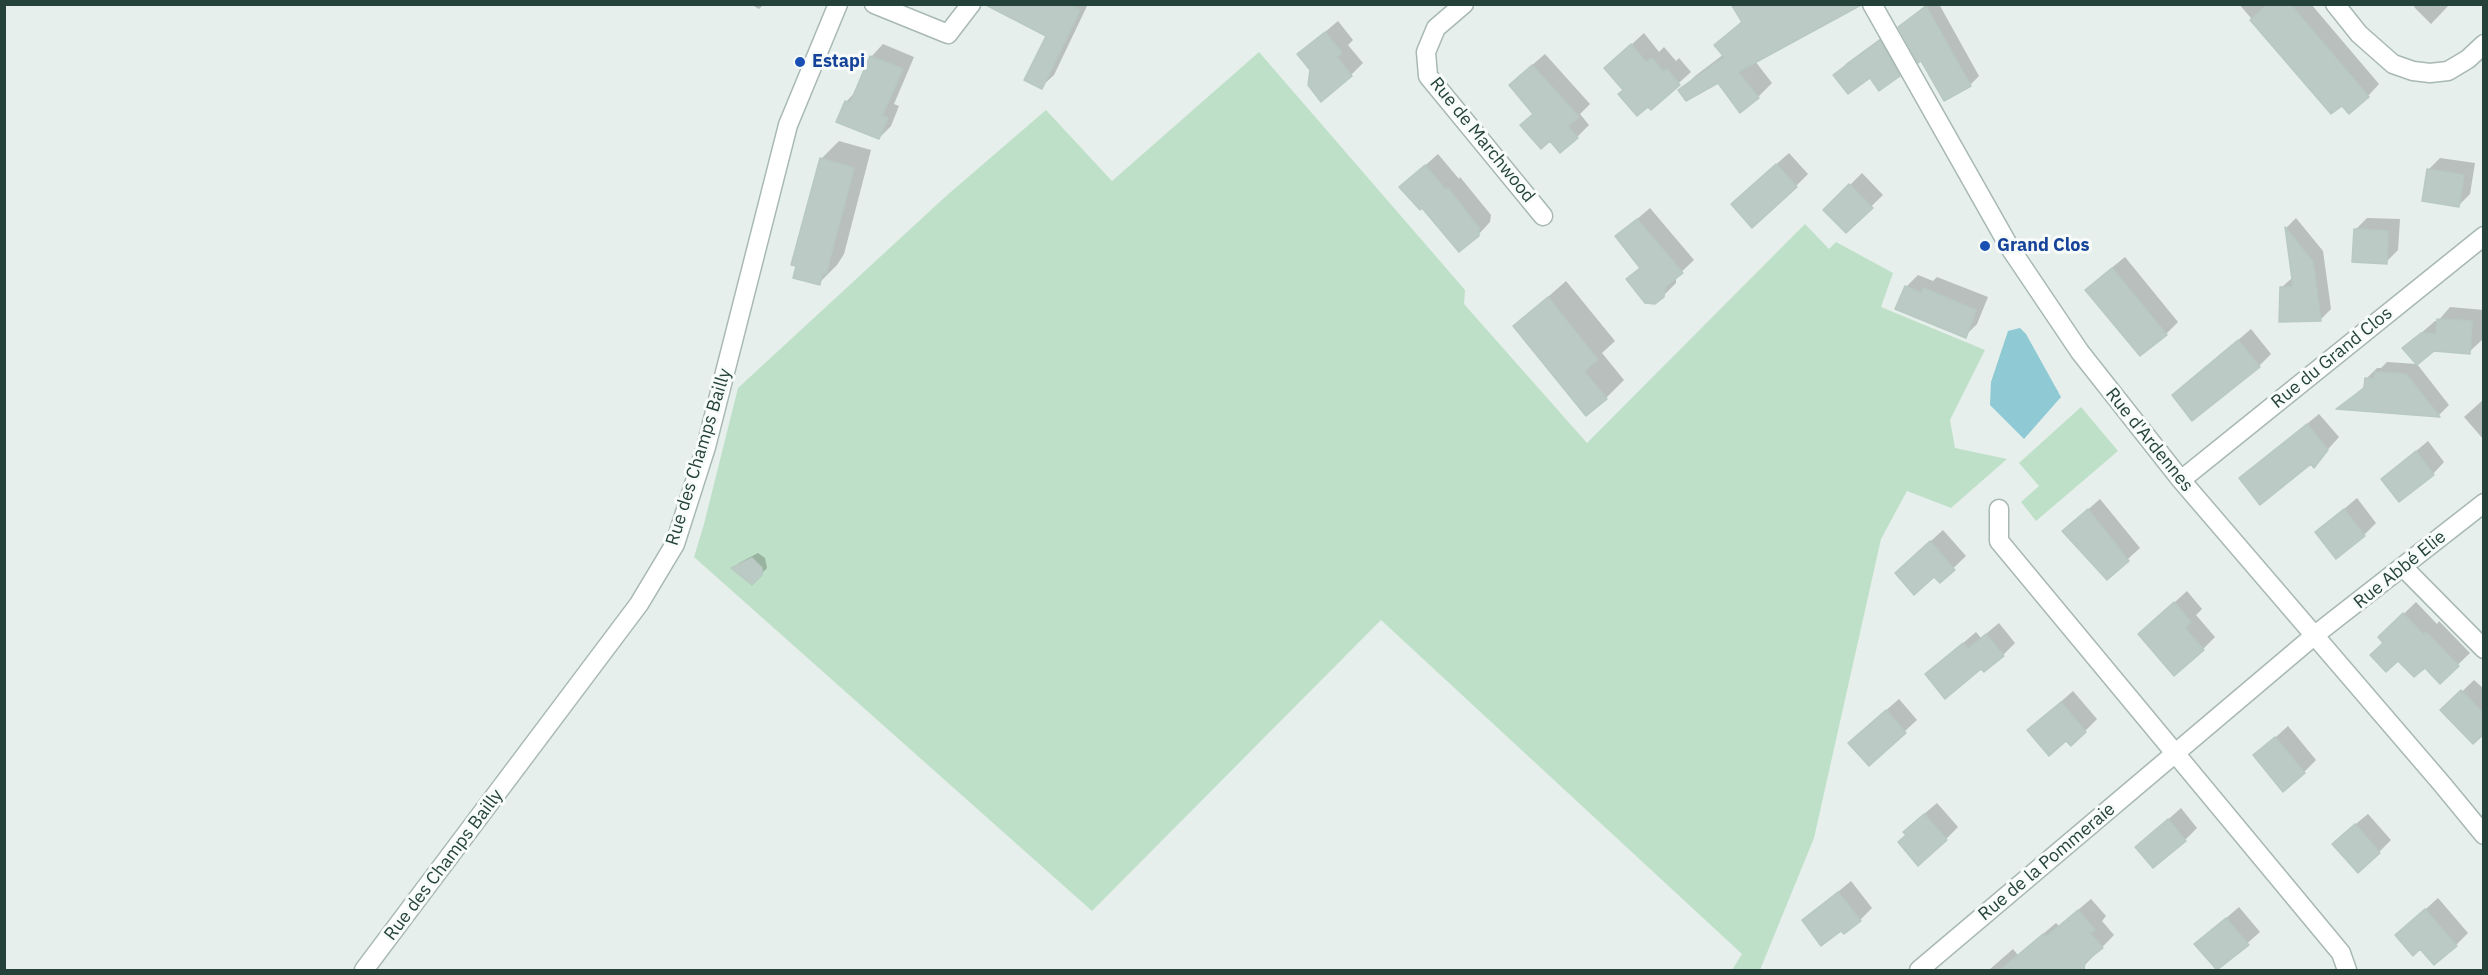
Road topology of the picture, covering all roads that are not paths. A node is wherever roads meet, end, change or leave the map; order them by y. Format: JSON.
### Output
{"nodes":[{"id":1,"x":838,"y":4,"type":"edge"},
{"id":2,"x":874,"y":4,"type":"edge"},
{"id":3,"x":971,"y":4,"type":"edge"},
{"id":4,"x":1464,"y":4,"type":"edge"},
{"id":5,"x":1872,"y":4,"type":"edge"},
{"id":6,"x":2335,"y":4,"type":"edge"},
{"id":7,"x":2484,"y":44,"type":"edge"},
{"id":8,"x":1543,"y":216,"type":"dead end"},
{"id":9,"x":2484,"y":236,"type":"edge"},
{"id":10,"x":2181,"y":480,"type":"junction"},
{"id":11,"x":2484,"y":503,"type":"edge"},
{"id":12,"x":1999,"y":509,"type":"dead end"},
{"id":13,"x":2403,"y":567,"type":"junction"},
{"id":14,"x":2315,"y":635,"type":"junction"},
{"id":15,"x":2484,"y":649,"type":"edge"},
{"id":16,"x":2175,"y":753,"type":"junction"},
{"id":17,"x":2484,"y":835,"type":"edge"},
{"id":18,"x":364,"y":970,"type":"edge"},
{"id":19,"x":1919,"y":970,"type":"edge"},
{"id":20,"x":2347,"y":970,"type":"edge"}],
"edges":[{"from":1,"to":18,"type":"street","name":"Rue des Champs Bailly"},
{"from":2,"to":3,"type":"street"},
{"from":4,"to":8,"type":"street","name":"Rue de Marchwood"},
{"from":5,"to":10,"type":"street","name":"Rue d'Ardennes"},
{"from":6,"to":7,"type":"street"},
{"from":9,"to":10,"type":"street","name":"Rue du Grand Clos"},
{"from":10,"to":14,"type":"street","name":"Rue d'Ardennes"},
{"from":11,"to":13,"type":"street","name":"Rue Abbé Elie"},
{"from":12,"to":16,"type":"street"},
{"from":13,"to":14,"type":"street","name":"Rue Abbé Elie"},
{"from":13,"to":15,"type":"street"},
{"from":14,"to":16,"type":"street","name":"Rue de la Pommeraie"},
{"from":14,"to":17,"type":"street","name":"Rue d'Ardennes"},
{"from":16,"to":19,"type":"street","name":"Rue de la Pommeraie"},
{"from":16,"to":20,"type":"street"}]}
